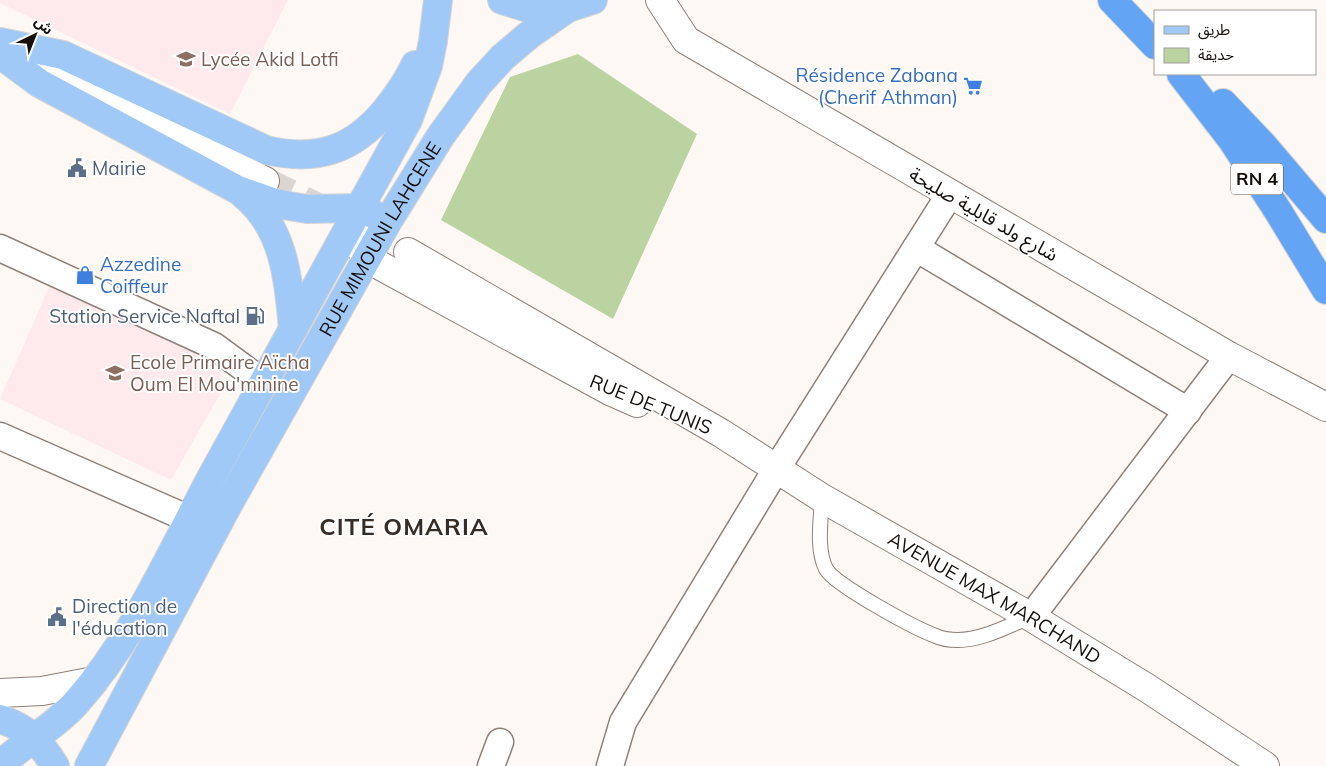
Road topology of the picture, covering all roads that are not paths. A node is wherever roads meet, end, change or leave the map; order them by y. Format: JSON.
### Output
{"nodes":[{"id":1,"x":502,"y":0,"type":"edge"},
{"id":2,"x":660,"y":0,"type":"edge"},
{"id":3,"x":1112,"y":0,"type":"edge"},
{"id":4,"x":581,"y":4,"type":"edge"},
{"id":5,"x":437,"y":8,"type":"edge"},
{"id":6,"x":1154,"y":37,"type":"edge"},
{"id":7,"x":0,"y":42,"type":"edge"},
{"id":8,"x":1154,"y":44,"type":"edge"},
{"id":9,"x":0,"y":49,"type":"edge"},
{"id":10,"x":0,"y":54,"type":"edge"},
{"id":11,"x":1182,"y":75,"type":"edge"},
{"id":12,"x":1194,"y":75,"type":"edge"},
{"id":13,"x":265,"y":181,"type":"tunnel mouth"},
{"id":14,"x":238,"y":190,"type":"junction"},
{"id":15,"x":950,"y":194,"type":"junction"},
{"id":16,"x":360,"y":208,"type":"junction"},
{"id":17,"x":1326,"y":219,"type":"edge"},
{"id":18,"x":388,"y":220,"type":"junction"},
{"id":19,"x":0,"y":248,"type":"edge"},
{"id":20,"x":916,"y":248,"type":"junction"},
{"id":21,"x":408,"y":252,"type":"dead end"},
{"id":22,"x":368,"y":260,"type":"junction"},
{"id":23,"x":1326,"y":290,"type":"edge"},
{"id":24,"x":293,"y":329,"type":"junction"},
{"id":25,"x":1228,"y":356,"type":"junction"},
{"id":26,"x":263,"y":382,"type":"junction"},
{"id":27,"x":1320,"y":405,"type":"edge"},
{"id":28,"x":1188,"y":411,"type":"junction"},
{"id":29,"x":721,"y":433,"type":"junction"},
{"id":30,"x":0,"y":436,"type":"edge"},
{"id":31,"x":777,"y":468,"type":"junction"},
{"id":32,"x":822,"y":498,"type":"junction"},
{"id":33,"x":189,"y":519,"type":"junction"},
{"id":34,"x":1031,"y":617,"type":"junction"},
{"id":35,"x":94,"y":681,"type":"junction"},
{"id":36,"x":0,"y":692,"type":"edge"},
{"id":37,"x":0,"y":718,"type":"edge"},
{"id":38,"x":35,"y":738,"type":"junction"},
{"id":39,"x":500,"y":742,"type":"dead end"},
{"id":40,"x":0,"y":765,"type":"edge"},
{"id":41,"x":55,"y":766,"type":"edge"},
{"id":42,"x":90,"y":766,"type":"edge"},
{"id":43,"x":491,"y":766,"type":"edge"},
{"id":44,"x":610,"y":766,"type":"edge"},
{"id":45,"x":1265,"y":766,"type":"edge"}],
"edges":[{"from":1,"to":4,"type":"main road"},
{"from":2,"to":15,"type":"main road","name":"شارع ولد قابلية صليحة"},
{"from":3,"to":6,"type":"highway"},
{"from":3,"to":8,"type":"highway"},
{"from":4,"to":18,"type":"main road","name":"RUE MIMOUNI LAHCENE"},
{"from":5,"to":7,"type":"main road"},
{"from":5,"to":16,"type":"main road","name":"RUE MIMOUNI LAHCENE"},
{"from":9,"to":13,"type":"main road"},
{"from":10,"to":14,"type":"main road"},
{"from":11,"to":23,"type":"highway","number":"RN 4"},
{"from":12,"to":17,"type":"highway"},
{"from":14,"to":16,"type":"main road"},
{"from":14,"to":24,"type":"main road"},
{"from":15,"to":20,"type":"street"},
{"from":15,"to":25,"type":"main road","name":"شارع ولد قابلية صليحة"},
{"from":16,"to":18,"type":"main road"},
{"from":16,"to":22,"type":"main road"},
{"from":16,"to":24,"type":"main road","name":"RUE MIMOUNI LAHCENE"},
{"from":18,"to":22,"type":"main road","name":"RUE MIMOUNI LAHCENE"},
{"from":19,"to":26,"type":"street"},
{"from":20,"to":28,"type":"street"},
{"from":20,"to":31,"type":"street"},
{"from":21,"to":29,"type":"main road","name":"RUE DE TUNIS"},
{"from":22,"to":29,"type":"main road","name":"RUE DE TUNIS"},
{"from":22,"to":42,"type":"main road","name":"RUE MIMOUNI LAHCENE"},
{"from":24,"to":26,"type":"main road","name":"RUE MIMOUNI LAHCENE"},
{"from":25,"to":27,"type":"main road","name":"شارع ولد قابلية صليحة"},
{"from":25,"to":28,"type":"street"},
{"from":26,"to":33,"type":"main road","name":"RUE MIMOUNI LAHCENE"},
{"from":28,"to":34,"type":"street"},
{"from":29,"to":31,"type":"main road","name":"AVENUE MAX MARCHAND"},
{"from":30,"to":33,"type":"street"},
{"from":31,"to":32,"type":"main road","name":"AVENUE MAX MARCHAND"},
{"from":31,"to":44,"type":"street"},
{"from":32,"to":34,"type":"main road","name":"AVENUE MAX MARCHAND"},
{"from":32,"to":34,"type":"lane"},
{"from":33,"to":35,"type":"main road","name":"RUE MIMOUNI LAHCENE"},
{"from":34,"to":45,"type":"main road","name":"AVENUE MAX MARCHAND"},
{"from":35,"to":36,"type":"main road"},
{"from":35,"to":38,"type":"main road","name":"RUE MIMOUNI LAHCENE"},
{"from":37,"to":38,"type":"main road"},
{"from":38,"to":40,"type":"main road","name":"RUE MIMOUNI LAHCENE"},
{"from":38,"to":41,"type":"main road"},
{"from":39,"to":43,"type":"street"}]}
